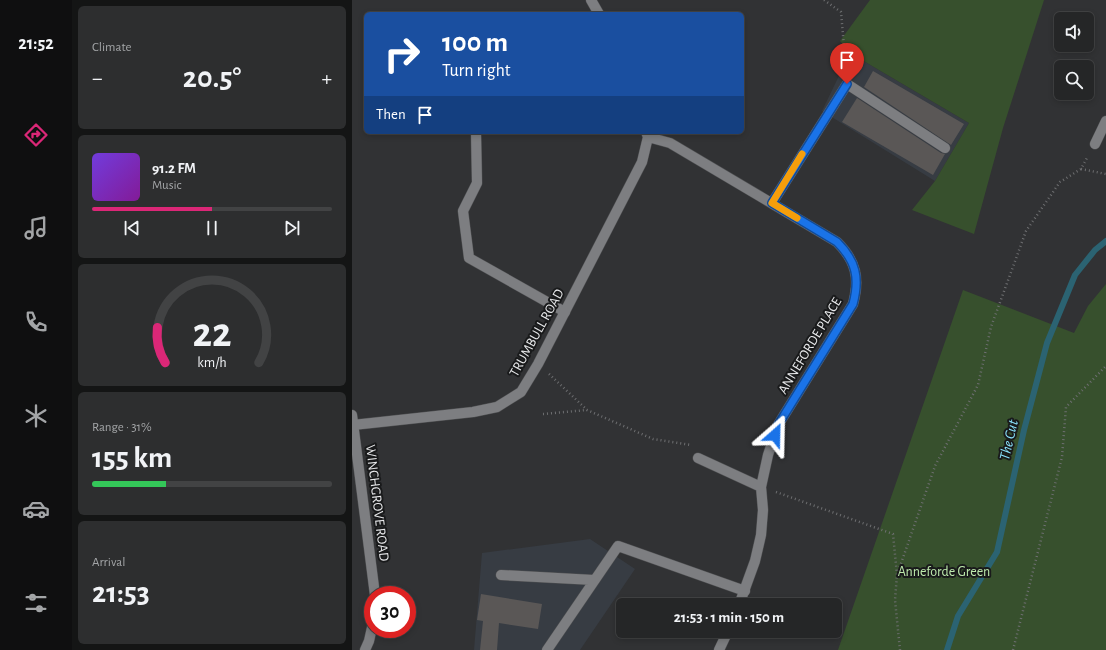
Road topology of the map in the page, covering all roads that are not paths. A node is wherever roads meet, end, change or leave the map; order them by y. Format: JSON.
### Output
{"nodes":[{"id":1,"x":591,"y":0,"type":"edge"},
{"id":2,"x":598,"y":12,"type":"edge"},
{"id":3,"x":1106,"y":121,"type":"edge"},
{"id":4,"x":476,"y":134,"type":"edge"},
{"id":5,"x":647,"y":134,"type":"edge"},
{"id":6,"x":1095,"y":144,"type":"road end"},
{"id":7,"x":945,"y":148,"type":"dead end"},
{"id":8,"x":772,"y":203,"type":"junction"},
{"id":9,"x":565,"y":312,"type":"junction"},
{"id":10,"x":352,"y":420,"type":"edge"},
{"id":11,"x":698,"y":458,"type":"road end"},
{"id":12,"x":761,"y":487,"type":"junction"},
{"id":13,"x":500,"y":575,"type":"dead end"},
{"id":14,"x":594,"y":580,"type":"junction"},
{"id":15,"x":374,"y":586,"type":"edge"},
{"id":16,"x":745,"y":591,"type":"junction"},
{"id":17,"x":742,"y":598,"type":"edge"},
{"id":18,"x":370,"y":638,"type":"edge"},
{"id":19,"x":725,"y":638,"type":"edge"},
{"id":20,"x":365,"y":650,"type":"edge"},
{"id":21,"x":547,"y":650,"type":"edge"},
{"id":22,"x":719,"y":650,"type":"edge"}],
"edges":[{"from":1,"to":2,"type":"street"},
{"from":3,"to":6,"type":"street"},
{"from":4,"to":9,"type":"street"},
{"from":5,"to":8,"type":"street","name":"ANNEFORDE PLACE"},
{"from":5,"to":9,"type":"street","name":"TRUMBULL ROAD"},
{"from":7,"to":8,"type":"street"},
{"from":8,"to":12,"type":"street","name":"ANNEFORDE PLACE"},
{"from":9,"to":10,"type":"street","name":"TRUMBULL ROAD"},
{"from":10,"to":15,"type":"street","name":"WINCHGROVE ROAD"},
{"from":11,"to":12,"type":"street"},
{"from":12,"to":16,"type":"street","name":"ANNEFORDE PLACE"},
{"from":13,"to":14,"type":"street"},
{"from":14,"to":16,"type":"street"},
{"from":14,"to":21,"type":"street"},
{"from":16,"to":17,"type":"street","name":"ANNEFORDE PLACE"},
{"from":18,"to":20,"type":"street"},
{"from":19,"to":22,"type":"street"}]}
